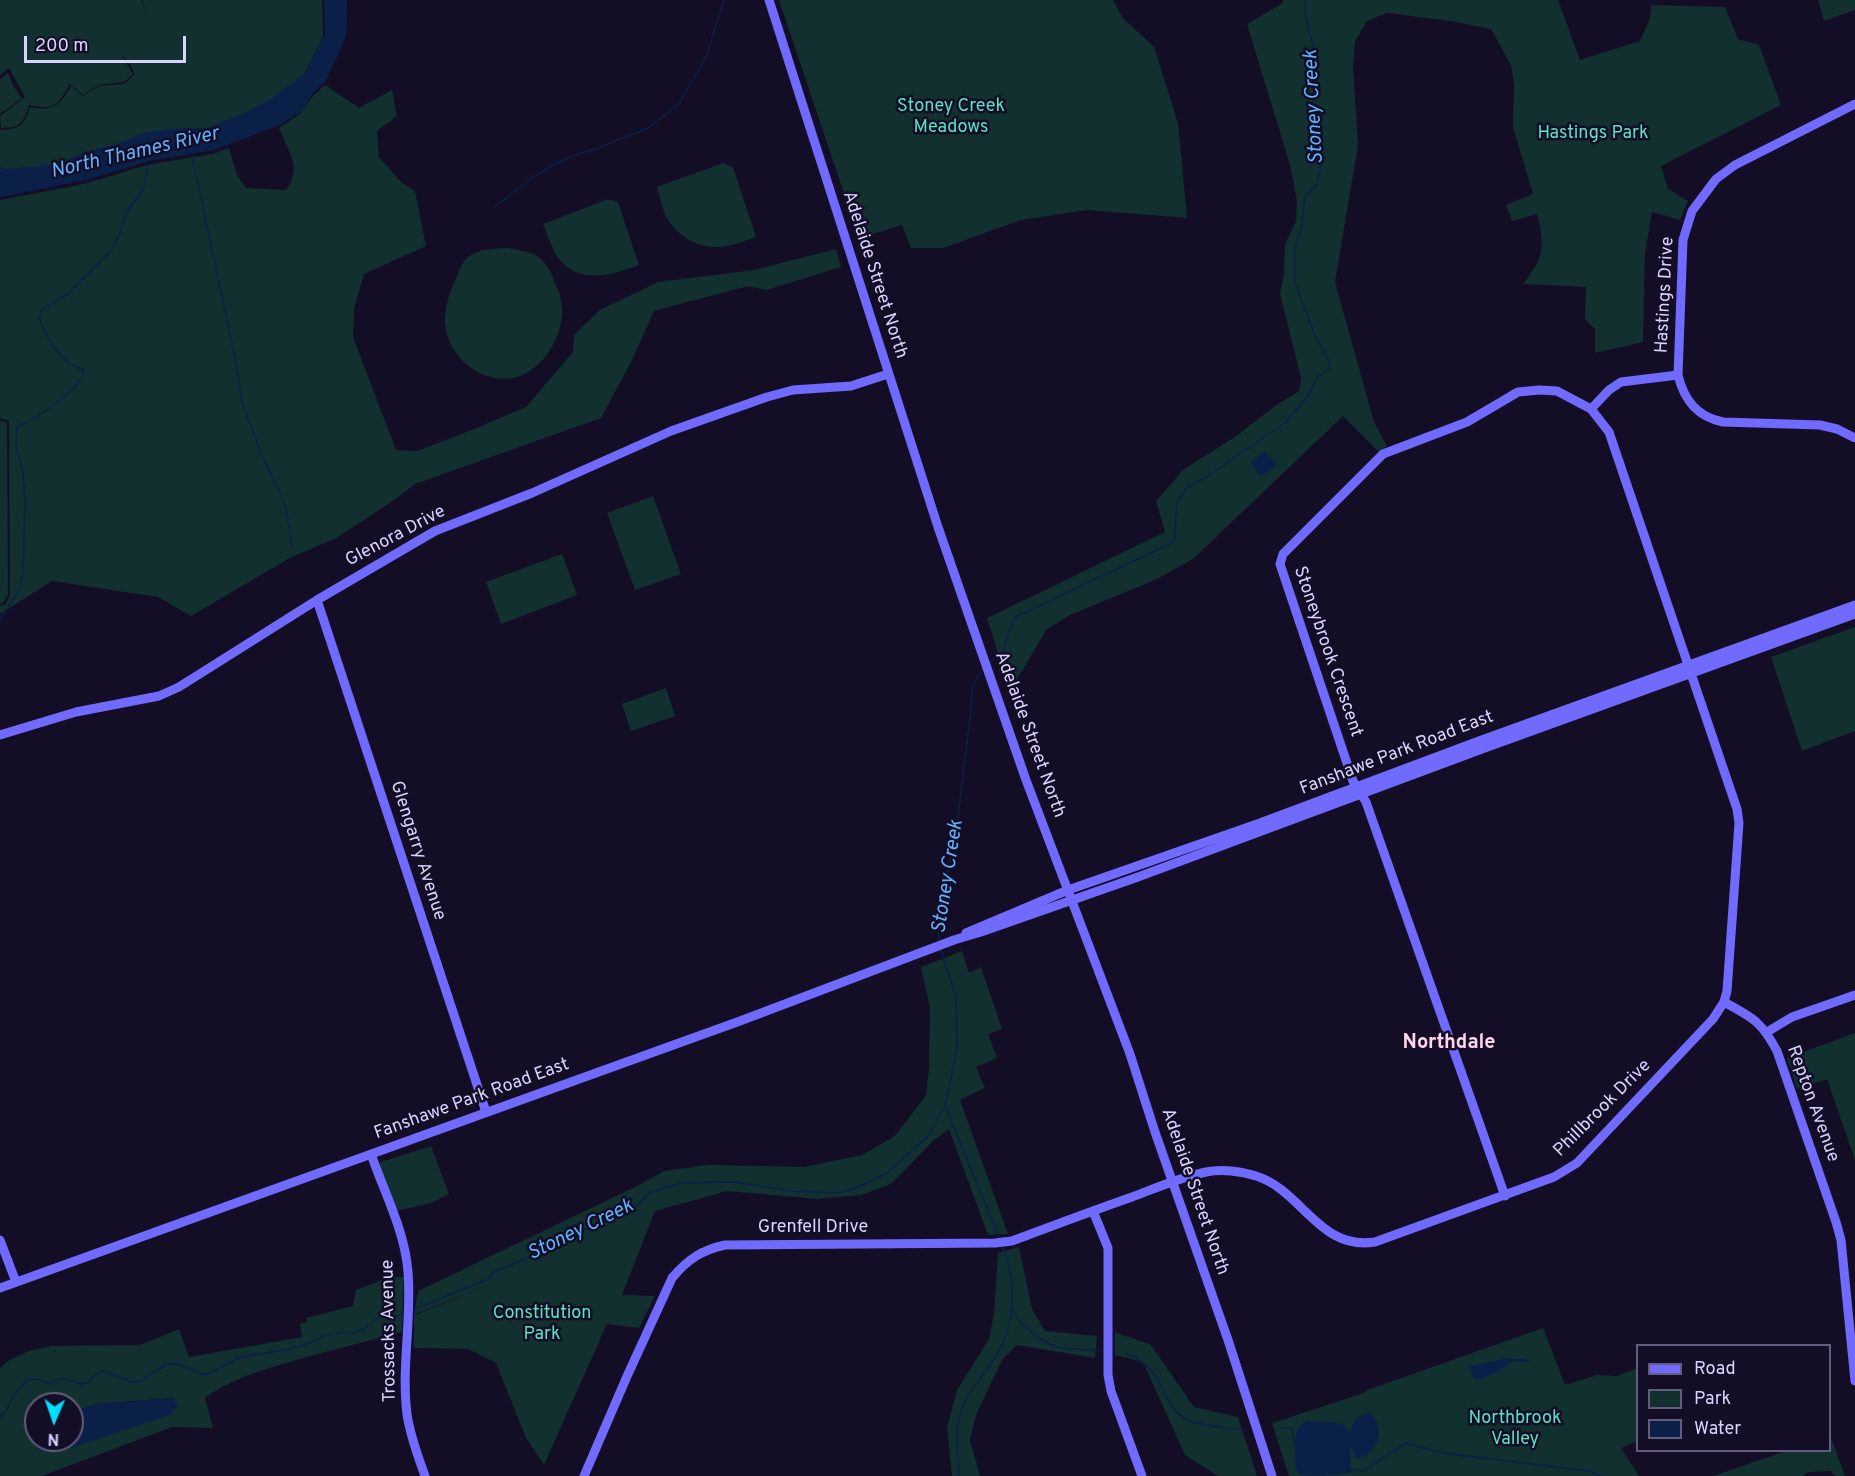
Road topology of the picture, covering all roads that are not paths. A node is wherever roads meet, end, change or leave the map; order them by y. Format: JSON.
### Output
{"nodes":[{"id":1,"x":769,"y":0,"type":"edge"},
{"id":2,"x":1855,"y":104,"type":"edge"},
{"id":3,"x":888,"y":374,"type":"junction"},
{"id":4,"x":1678,"y":375,"type":"junction"},
{"id":5,"x":1591,"y":409,"type":"junction"},
{"id":6,"x":1855,"y":438,"type":"edge"},
{"id":7,"x":317,"y":600,"type":"junction"},
{"id":8,"x":1855,"y":605,"type":"edge"},
{"id":9,"x":1855,"y":614,"type":"edge"},
{"id":10,"x":1689,"y":669,"type":"junction"},
{"id":11,"x":0,"y":735,"type":"edge"},
{"id":12,"x":1360,"y":791,"type":"junction"},
{"id":13,"x":1068,"y":890,"type":"junction"},
{"id":14,"x":1072,"y":900,"type":"junction"},
{"id":15,"x":954,"y":940,"type":"junction"},
{"id":16,"x":1855,"y":995,"type":"edge"},
{"id":17,"x":1724,"y":1002,"type":"junction"},
{"id":18,"x":1767,"y":1032,"type":"junction"},
{"id":19,"x":486,"y":1112,"type":"junction"},
{"id":20,"x":371,"y":1154,"type":"junction"},
{"id":21,"x":1172,"y":1182,"type":"junction"},
{"id":22,"x":1505,"y":1196,"type":"junction"},
{"id":23,"x":1093,"y":1211,"type":"junction"},
{"id":24,"x":0,"y":1240,"type":"edge"},
{"id":25,"x":16,"y":1282,"type":"junction"},
{"id":26,"x":0,"y":1288,"type":"edge"},
{"id":27,"x":1855,"y":1382,"type":"edge"},
{"id":28,"x":425,"y":1476,"type":"edge"},
{"id":29,"x":584,"y":1476,"type":"edge"},
{"id":30,"x":1142,"y":1476,"type":"edge"},
{"id":31,"x":1272,"y":1476,"type":"edge"}],
"edges":[{"from":1,"to":3,"type":"street","name":"Adelaide Street North"},
{"from":2,"to":4,"type":"street","name":"Hastings Drive"},
{"from":3,"to":7,"type":"street","name":"Glenora Drive"},
{"from":3,"to":13,"type":"street","name":"Adelaide Street North"},
{"from":4,"to":5,"type":"street"},
{"from":4,"to":6,"type":"street","name":"Hastings Drive"},
{"from":5,"to":10,"type":"street","name":"Stoneybrook Crescent"},
{"from":5,"to":12,"type":"street","name":"Stoneybrook Crescent"},
{"from":7,"to":11,"type":"street","name":"Glenora Drive"},
{"from":7,"to":19,"type":"street","name":"Glengarry Avenue"},
{"from":8,"to":10,"type":"street","name":"Fanshawe Park Road East"},
{"from":9,"to":10,"type":"street","name":"Fanshawe Park Road East"},
{"from":10,"to":12,"type":"street","name":"Fanshawe Park Road East"},
{"from":10,"to":17,"type":"street","name":"Phillbrook Drive"},
{"from":12,"to":13,"type":"street","name":"Fanshawe Park Road East"},
{"from":12,"to":14,"type":"street","name":"Fanshawe Park Road East"},
{"from":12,"to":22,"type":"street","name":"Stoneybrook Crescent"},
{"from":13,"to":14,"type":"street","name":"Adelaide Street North"},
{"from":13,"to":15,"type":"street","name":"Fanshawe Park Road East"},
{"from":14,"to":15,"type":"street","name":"Fanshawe Park Road East"},
{"from":14,"to":21,"type":"street","name":"Adelaide Street North"},
{"from":15,"to":19,"type":"street","name":"Fanshawe Park Road East"},
{"from":16,"to":18,"type":"street"},
{"from":17,"to":18,"type":"street","name":"Repton Avenue"},
{"from":17,"to":22,"type":"street","name":"Phillbrook Drive"},
{"from":18,"to":27,"type":"street","name":"Repton Avenue"},
{"from":19,"to":20,"type":"street","name":"Fanshawe Park Road East"},
{"from":20,"to":25,"type":"street","name":"Fanshawe Park Road East"},
{"from":20,"to":28,"type":"street","name":"Trossacks Avenue"},
{"from":21,"to":22,"type":"street","name":"Phillbrook Drive"},
{"from":21,"to":23,"type":"street","name":"Grenfell Drive"},
{"from":21,"to":31,"type":"street","name":"Adelaide Street North"},
{"from":23,"to":29,"type":"street","name":"Grenfell Drive"},
{"from":23,"to":30,"type":"street"},
{"from":24,"to":25,"type":"street"},
{"from":25,"to":26,"type":"street","name":"Fanshawe Park Road East"}]}
